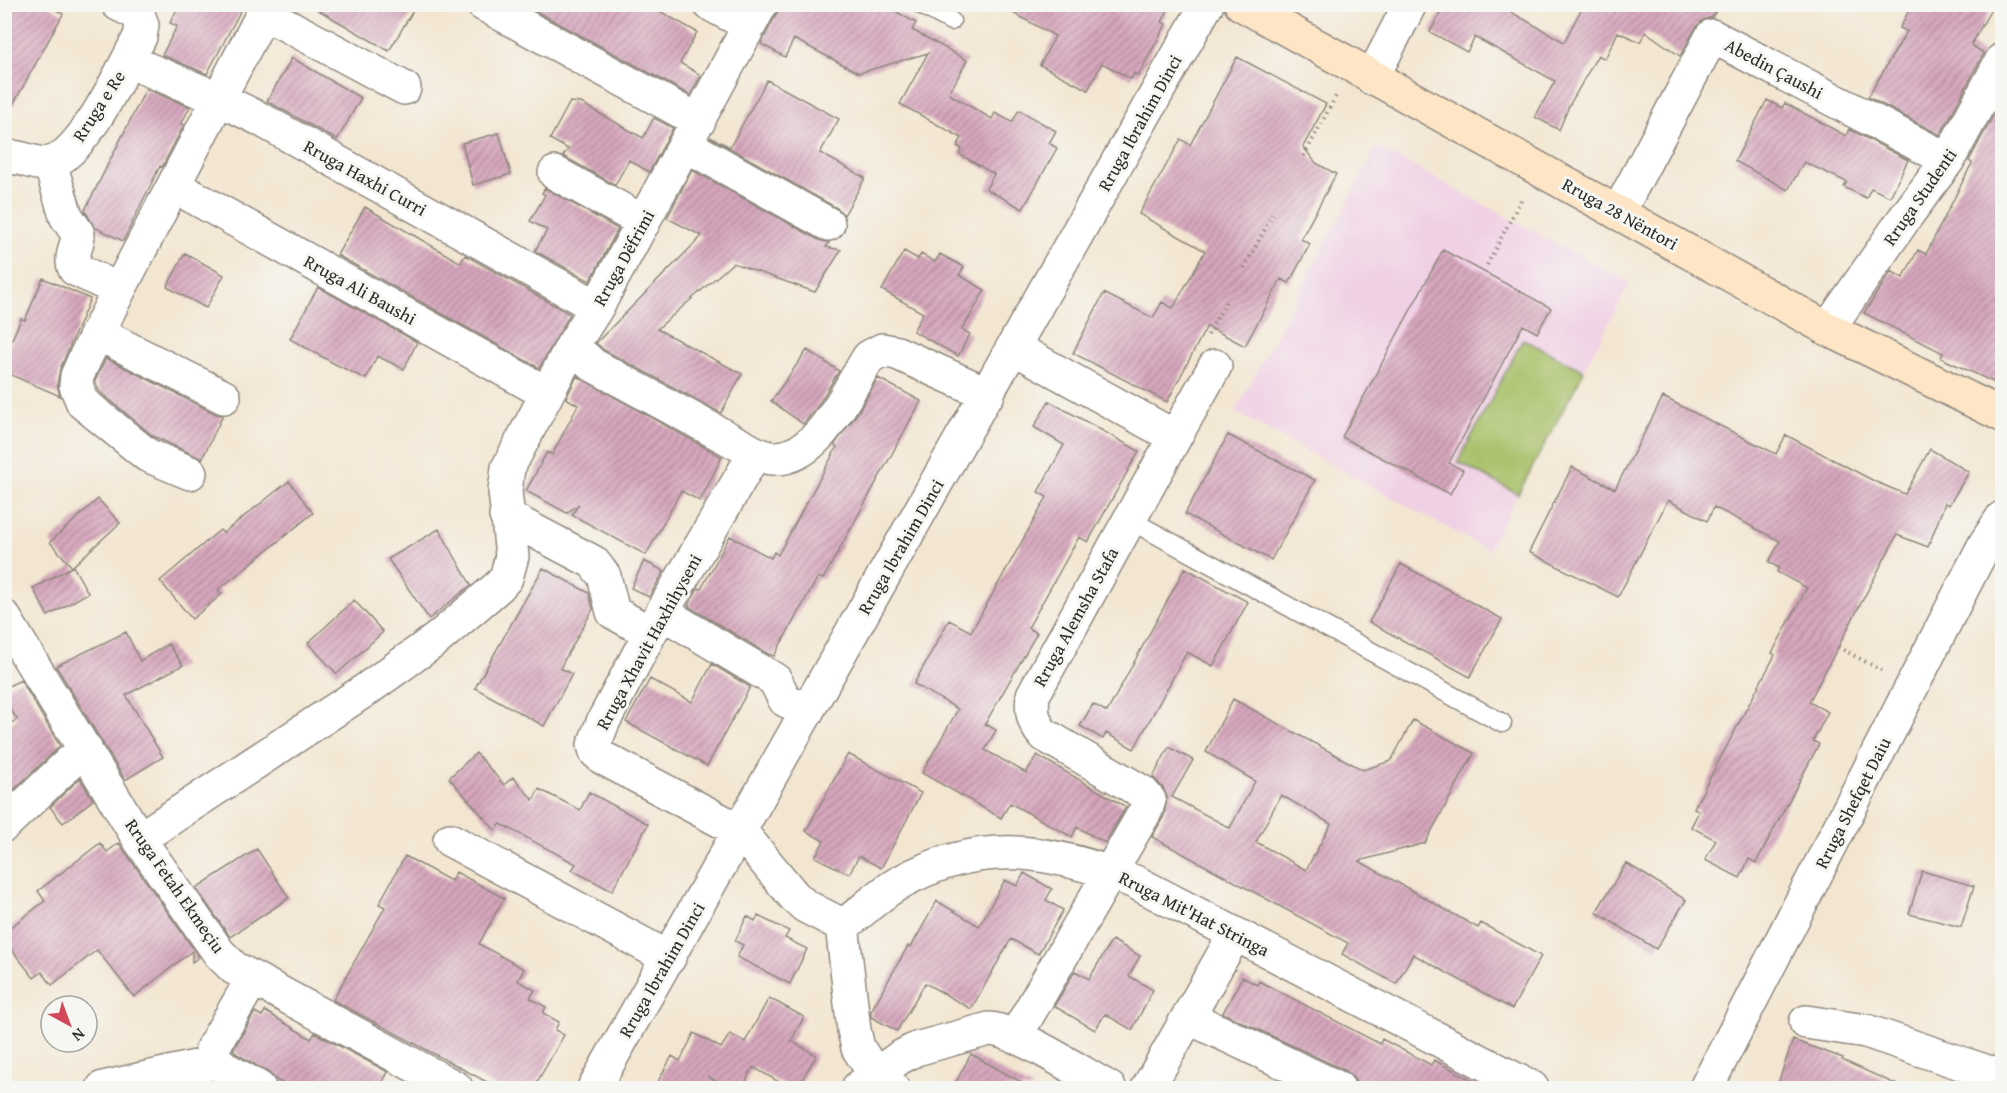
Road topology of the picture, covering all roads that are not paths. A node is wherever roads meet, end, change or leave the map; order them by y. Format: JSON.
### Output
{"nodes":[{"id":1,"x":483,"y":4,"type":"edge"},
{"id":2,"x":710,"y":4,"type":"edge"},
{"id":3,"x":920,"y":4,"type":"edge"},
{"id":4,"x":1208,"y":4,"type":"edge"},
{"id":5,"x":1241,"y":4,"type":"edge"},
{"id":6,"x":1410,"y":4,"type":"edge"},
{"id":7,"x":124,"y":6,"type":"edge"},
{"id":8,"x":266,"y":9,"type":"edge"},
{"id":9,"x":755,"y":15,"type":"edge"},
{"id":10,"x":951,"y":21,"type":"dead end"},
{"id":11,"x":2002,"y":60,"type":"edge"},
{"id":12,"x":128,"y":61,"type":"junction"},
{"id":13,"x":1372,"y":78,"type":"junction"},
{"id":14,"x":404,"y":88,"type":"dead end"},
{"id":15,"x":219,"y":99,"type":"junction"},
{"id":16,"x":692,"y":133,"type":"junction"},
{"id":17,"x":4,"y":159,"type":"edge"},
{"id":18,"x":1948,"y":160,"type":"junction"},
{"id":19,"x":50,"y":163,"type":"junction"},
{"id":20,"x":555,"y":173,"type":"dead end"},
{"id":21,"x":174,"y":186,"type":"junction"},
{"id":22,"x":1618,"y":213,"type":"junction"},
{"id":23,"x":644,"y":222,"type":"junction"},
{"id":24,"x":828,"y":224,"type":"dead end"},
{"id":25,"x":119,"y":290,"type":"junction"},
{"id":26,"x":597,"y":307,"type":"junction"},
{"id":27,"x":1828,"y":329,"type":"junction"},
{"id":28,"x":98,"y":333,"type":"junction"},
{"id":29,"x":572,"y":346,"type":"junction"},
{"id":30,"x":1014,"y":348,"type":"junction"},
{"id":31,"x":1215,"y":366,"type":"dead end"},
{"id":32,"x":546,"y":393,"type":"junction"},
{"id":33,"x":988,"y":394,"type":"junction"},
{"id":34,"x":224,"y":396,"type":"dead end"},
{"id":35,"x":2002,"y":415,"type":"edge"},
{"id":36,"x":1175,"y":437,"type":"junction"},
{"id":37,"x":755,"y":453,"type":"junction"},
{"id":38,"x":190,"y":473,"type":"dead end"},
{"id":39,"x":506,"y":516,"type":"junction"},
{"id":40,"x":2002,"y":518,"type":"edge"},
{"id":41,"x":1130,"y":519,"type":"junction"},
{"id":42,"x":4,"y":617,"type":"edge"},
{"id":43,"x":657,"y":623,"type":"junction"},
{"id":44,"x":807,"y":712,"type":"junction"},
{"id":45,"x":1502,"y":723,"type":"dead end"},
{"id":46,"x":85,"y":748,"type":"junction"},
{"id":47,"x":4,"y":825,"type":"edge"},
{"id":48,"x":740,"y":831,"type":"junction"},
{"id":49,"x":139,"y":838,"type":"junction"},
{"id":50,"x":450,"y":840,"type":"dead end"},
{"id":51,"x":1110,"y":873,"type":"junction"},
{"id":52,"x":842,"y":925,"type":"junction"},
{"id":53,"x":1235,"y":934,"type":"junction"},
{"id":54,"x":669,"y":958,"type":"junction"},
{"id":55,"x":253,"y":978,"type":"junction"},
{"id":56,"x":1188,"y":1017,"type":"junction"},
{"id":57,"x":1806,"y":1022,"type":"dead end"},
{"id":58,"x":1016,"y":1037,"type":"junction"},
{"id":59,"x":217,"y":1062,"type":"junction"},
{"id":60,"x":2002,"y":1077,"type":"edge"},
{"id":61,"x":876,"y":1084,"type":"edge"},
{"id":62,"x":104,"y":1089,"type":"edge"},
{"id":63,"x":259,"y":1089,"type":"edge"},
{"id":64,"x":456,"y":1089,"type":"edge"},
{"id":65,"x":594,"y":1089,"type":"edge"},
{"id":66,"x":1109,"y":1089,"type":"edge"},
{"id":67,"x":1148,"y":1089,"type":"edge"},
{"id":68,"x":1338,"y":1089,"type":"edge"},
{"id":69,"x":1532,"y":1089,"type":"edge"},
{"id":70,"x":1706,"y":1089,"type":"edge"}],
"edges":[{"from":1,"to":16,"type":"street"},
{"from":2,"to":9,"type":"street"},
{"from":3,"to":10,"type":"lane"},
{"from":4,"to":30,"type":"street","name":"Rruga Ibrahim Dinci"},
{"from":5,"to":13,"type":"main road","name":"Rruga 28 Nëntori"},
{"from":6,"to":13,"type":"street"},
{"from":7,"to":12,"type":"street","name":"Rruga e Re"},
{"from":8,"to":14,"type":"street"},
{"from":8,"to":15,"type":"street"},
{"from":9,"to":16,"type":"street","name":"Rruga Dëfrimi"},
{"from":11,"to":18,"type":"street","name":"Rruga Studenti"},
{"from":12,"to":15,"type":"street","name":"Rruga Haxhi Curri"},
{"from":12,"to":19,"type":"street","name":"Rruga e Re"},
{"from":13,"to":22,"type":"main road","name":"Rruga 28 Nëntori"},
{"from":15,"to":21,"type":"street"},
{"from":15,"to":26,"type":"street","name":"Rruga Haxhi Curri"},
{"from":16,"to":23,"type":"street","name":"Rruga Dëfrimi"},
{"from":16,"to":24,"type":"street"},
{"from":17,"to":19,"type":"street"},
{"from":18,"to":22,"type":"street","name":"Abedin Çaushi"},
{"from":18,"to":27,"type":"street","name":"Rruga Studenti"},
{"from":19,"to":25,"type":"street"},
{"from":20,"to":23,"type":"street"},
{"from":21,"to":25,"type":"street"},
{"from":21,"to":32,"type":"street","name":"Rruga Ali Baushi"},
{"from":22,"to":27,"type":"main road","name":"Rruga 28 Nëntori"},
{"from":23,"to":26,"type":"street","name":"Rruga Dëfrimi"},
{"from":25,"to":28,"type":"street"},
{"from":26,"to":29,"type":"street","name":"Rruga Dëfrimi"},
{"from":27,"to":35,"type":"main road","name":"Rruga 28 Nëntori"},
{"from":28,"to":34,"type":"street"},
{"from":28,"to":38,"type":"street"},
{"from":29,"to":32,"type":"street","name":"Rruga Dëfrimi"},
{"from":29,"to":37,"type":"street"},
{"from":30,"to":33,"type":"street","name":"Rruga Ibrahim Dinci"},
{"from":30,"to":36,"type":"street"},
{"from":31,"to":36,"type":"street","name":"Rruga Alemsha Stafa"},
{"from":32,"to":39,"type":"street","name":"Rruga Dëfrimi"},
{"from":33,"to":37,"type":"street"},
{"from":33,"to":44,"type":"street","name":"Rruga Ibrahim Dinci"},
{"from":36,"to":41,"type":"street","name":"Rruga Alemsha Stafa"},
{"from":37,"to":43,"type":"street","name":"Rruga Xhavit Haxhihyseni"},
{"from":39,"to":43,"type":"street"},
{"from":39,"to":49,"type":"street","name":"Rruga Dëfrimi"},
{"from":40,"to":70,"type":"street","name":"Rruga Shefqet Daiu"},
{"from":41,"to":45,"type":"lane"},
{"from":41,"to":51,"type":"street","name":"Rruga Alemsha Stafa"},
{"from":42,"to":46,"type":"street","name":"Rruga Fetah Ekmeçiu"},
{"from":43,"to":44,"type":"street"},
{"from":43,"to":48,"type":"street","name":"Rruga Xhavit Haxhihyseni"},
{"from":44,"to":48,"type":"street","name":"Rruga Ibrahim Dinci"},
{"from":46,"to":47,"type":"street"},
{"from":46,"to":49,"type":"street","name":"Rruga Fetah Ekmeçiu"},
{"from":48,"to":52,"type":"street"},
{"from":48,"to":54,"type":"street","name":"Rruga Ibrahim Dinci"},
{"from":49,"to":55,"type":"street","name":"Rruga Fetah Ekmeçiu"},
{"from":50,"to":54,"type":"street"},
{"from":51,"to":52,"type":"street","name":"Rruga Mit'Hat Stringa"},
{"from":51,"to":53,"type":"street","name":"Rruga Mit'Hat Stringa"},
{"from":51,"to":58,"type":"street","name":"Rruga Alemsha Stafa"},
{"from":52,"to":61,"type":"street"},
{"from":53,"to":56,"type":"street"},
{"from":53,"to":69,"type":"street","name":"Rruga Mit'Hat Stringa"},
{"from":54,"to":65,"type":"street","name":"Rruga Ibrahim Dinci"},
{"from":55,"to":59,"type":"street"},
{"from":55,"to":64,"type":"street","name":"Rruga Fetah Ekmeçiu"},
{"from":56,"to":67,"type":"street"},
{"from":56,"to":68,"type":"street"},
{"from":57,"to":60,"type":"street"},
{"from":58,"to":61,"type":"street"},
{"from":58,"to":66,"type":"street"},
{"from":59,"to":62,"type":"street"},
{"from":59,"to":63,"type":"street"}]}
